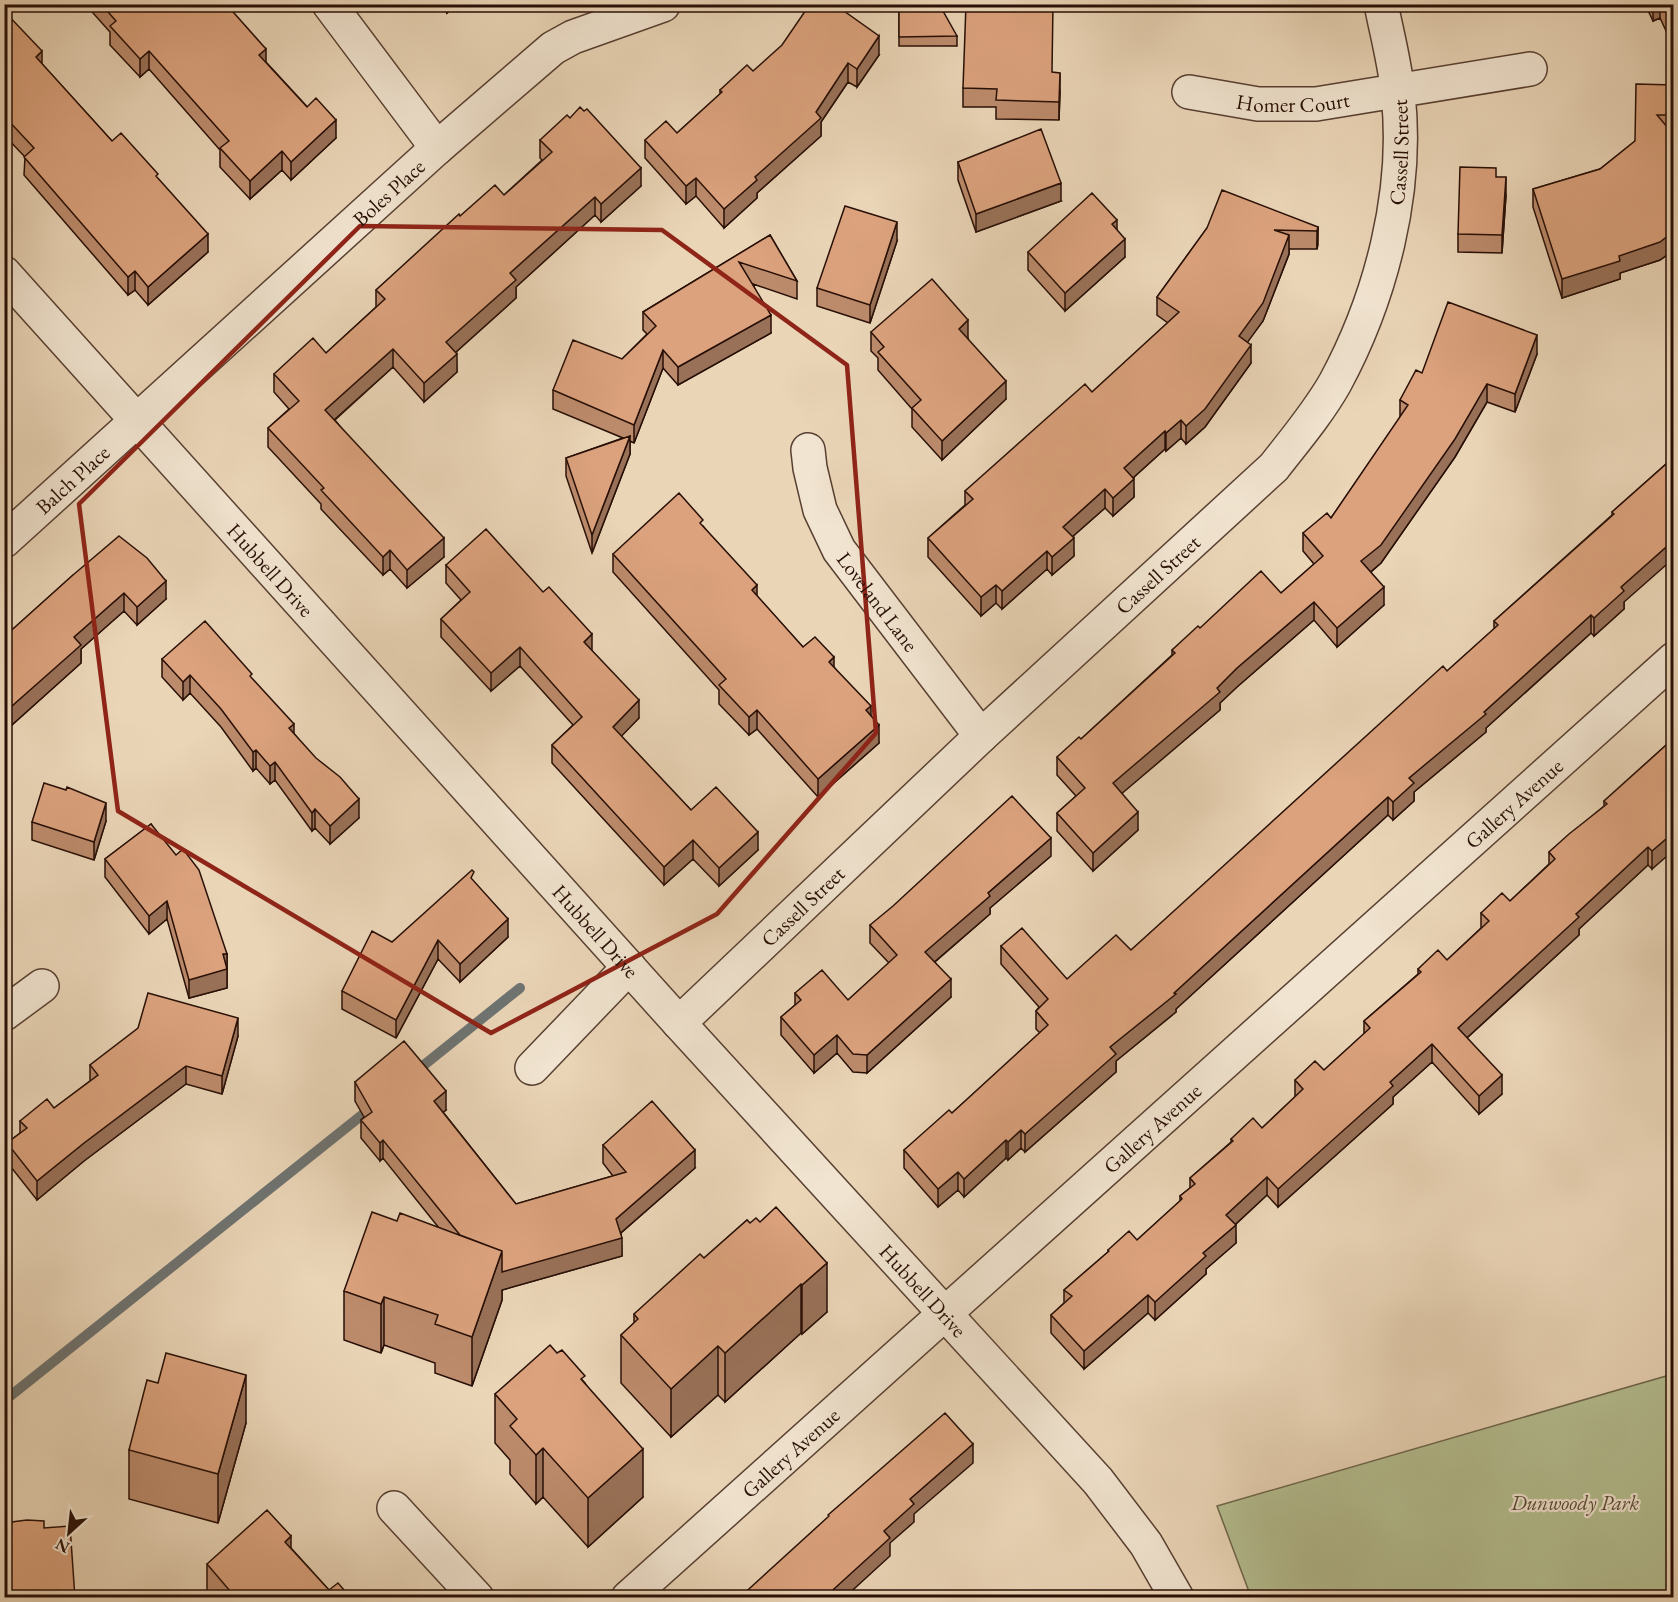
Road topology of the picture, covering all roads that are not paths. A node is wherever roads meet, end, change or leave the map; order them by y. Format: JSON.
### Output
{"nodes":[{"id":1,"x":329,"y":4,"type":"edge"},
{"id":2,"x":1381,"y":4,"type":"edge"},
{"id":3,"x":663,"y":5,"type":"edge"},
{"id":4,"x":1530,"y":69,"type":"dead end"},
{"id":5,"x":1189,"y":92,"type":"dead end"},
{"id":6,"x":1398,"y":92,"type":"junction"},
{"id":7,"x":437,"y":148,"type":"junction"},
{"id":8,"x":4,"y":273,"type":"edge"},
{"id":9,"x":138,"y":419,"type":"junction"},
{"id":10,"x":808,"y":450,"type":"dead end"},
{"id":11,"x":4,"y":540,"type":"edge"},
{"id":12,"x":1674,"y":659,"type":"edge"},
{"id":13,"x":981,"y":736,"type":"junction"},
{"id":14,"x":629,"y":967,"type":"junction"},
{"id":15,"x":42,"y":986,"type":"dead end"},
{"id":16,"x":4,"y":1014,"type":"edge"},
{"id":17,"x":679,"y":1023,"type":"junction"},
{"id":18,"x":532,"y":1068,"type":"dead end"},
{"id":19,"x":945,"y":1314,"type":"junction"},
{"id":20,"x":394,"y":1508,"type":"dead end"},
{"id":21,"x":477,"y":1598,"type":"edge"},
{"id":22,"x":628,"y":1598,"type":"edge"},
{"id":23,"x":1177,"y":1598,"type":"edge"}],
"edges":[{"from":1,"to":7,"type":"street"},
{"from":2,"to":6,"type":"street","name":"Cassell Street"},
{"from":3,"to":7,"type":"street","name":"Boles Place"},
{"from":4,"to":6,"type":"street","name":"Homer Court"},
{"from":5,"to":6,"type":"street","name":"Homer Court"},
{"from":6,"to":13,"type":"street","name":"Cassell Street"},
{"from":7,"to":9,"type":"street","name":"Boles Place"},
{"from":8,"to":9,"type":"street","name":"Hubbell Drive"},
{"from":9,"to":11,"type":"street","name":"Balch Place"},
{"from":9,"to":14,"type":"street","name":"Hubbell Drive"},
{"from":10,"to":13,"type":"street","name":"Loveland Lane"},
{"from":12,"to":19,"type":"street","name":"Gallery Avenue"},
{"from":13,"to":17,"type":"street","name":"Cassell Street"},
{"from":14,"to":17,"type":"street","name":"Hubbell Drive"},
{"from":14,"to":18,"type":"street"},
{"from":15,"to":16,"type":"street"},
{"from":17,"to":19,"type":"street","name":"Hubbell Drive"},
{"from":19,"to":22,"type":"street","name":"Gallery Avenue"},
{"from":19,"to":23,"type":"street","name":"Hubbell Drive"},
{"from":20,"to":21,"type":"street"}]}
